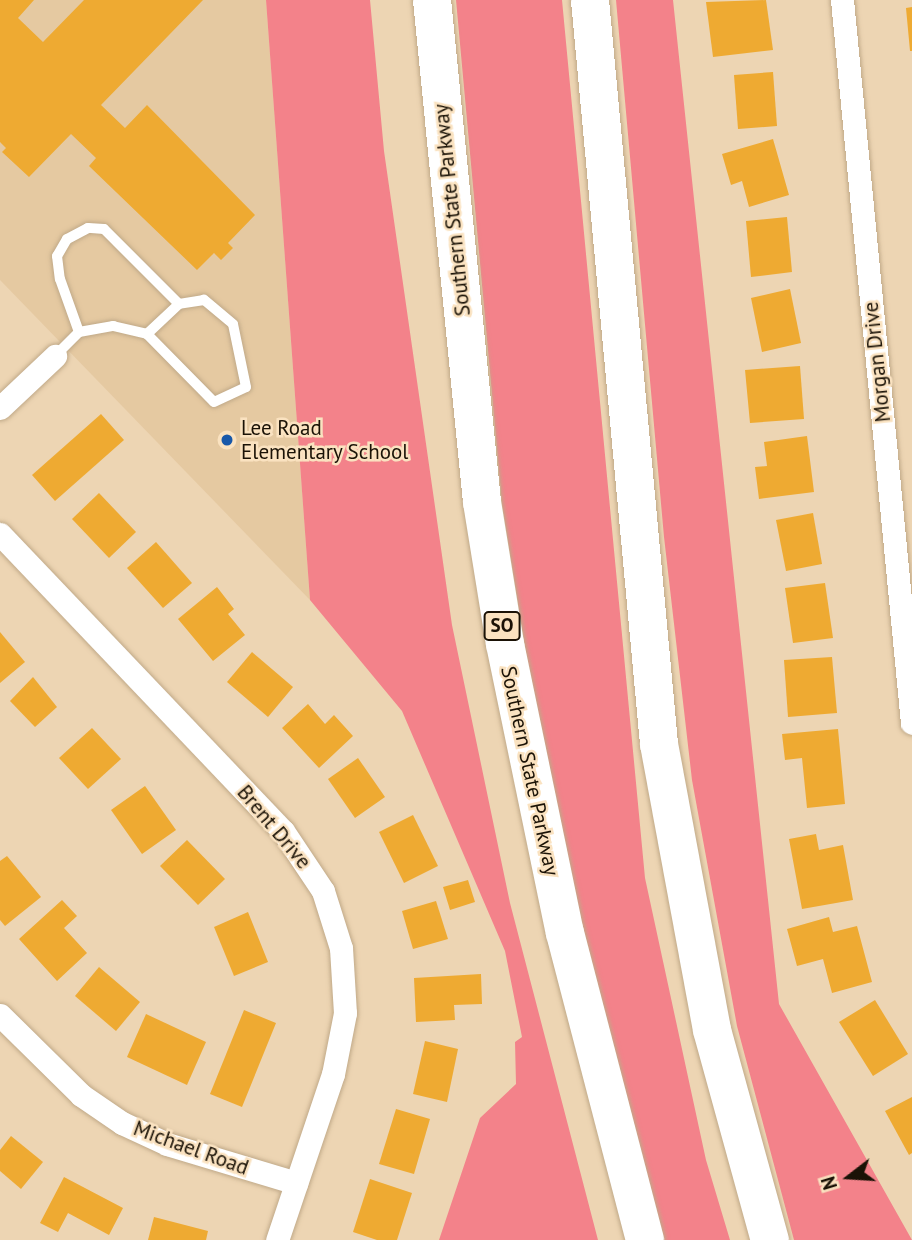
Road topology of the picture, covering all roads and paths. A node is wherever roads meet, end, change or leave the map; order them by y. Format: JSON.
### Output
{"nodes":[{"id":1,"x":432,"y":0,"type":"edge"},
{"id":2,"x":590,"y":0,"type":"edge"},
{"id":3,"x":842,"y":0,"type":"edge"},
{"id":4,"x":179,"y":304,"type":"junction"},
{"id":5,"x":79,"y":332,"type":"junction"},
{"id":6,"x":147,"y":334,"type":"junction"},
{"id":7,"x":55,"y":356,"type":"joint"},
{"id":8,"x":0,"y":408,"type":"edge"},
{"id":9,"x":0,"y":534,"type":"edge"},
{"id":10,"x":912,"y":723,"type":"edge"},
{"id":11,"x":0,"y":1015,"type":"edge"},
{"id":12,"x":296,"y":1183,"type":"junction"},
{"id":13,"x":277,"y":1240,"type":"edge"},
{"id":14,"x":645,"y":1240,"type":"edge"},
{"id":15,"x":770,"y":1240,"type":"edge"}],
"edges":[{"from":1,"to":14,"type":"highway","name":"Southern State Parkway","number":"SO"},
{"from":2,"to":15,"type":"highway"},
{"from":3,"to":10,"type":"street","name":"Morgan Drive"},
{"from":4,"to":5,"type":"lane"},
{"from":4,"to":6,"type":"lane"},
{"from":4,"to":6,"type":"lane"},
{"from":5,"to":6,"type":"lane"},
{"from":5,"to":7,"type":"lane"},
{"from":7,"to":8,"type":"street"},
{"from":9,"to":12,"type":"street","name":"Brent Drive"},
{"from":11,"to":12,"type":"street","name":"Michael Road"},
{"from":12,"to":13,"type":"street","name":"Brent Drive"}]}
